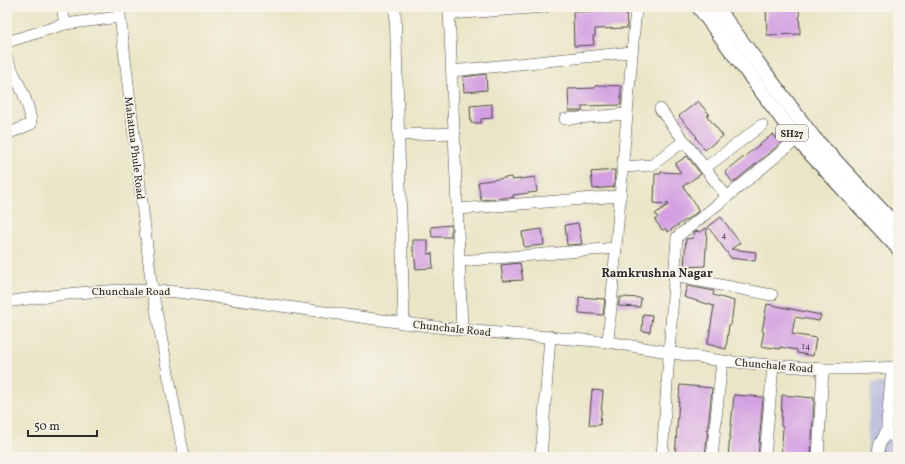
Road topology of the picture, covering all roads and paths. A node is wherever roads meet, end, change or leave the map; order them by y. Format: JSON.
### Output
{"nodes":[{"id":1,"x":62,"y":7,"type":"edge"},
{"id":2,"x":395,"y":7,"type":"edge"},
{"id":3,"x":545,"y":7,"type":"edge"},
{"id":4,"x":636,"y":7,"type":"edge"},
{"id":5,"x":699,"y":7,"type":"edge"},
{"id":6,"x":716,"y":7,"type":"edge"},
{"id":7,"x":449,"y":11,"type":"edge"},
{"id":8,"x":119,"y":12,"type":"edge"},
{"id":9,"x":65,"y":24,"type":"junction"},
{"id":10,"x":7,"y":42,"type":"edge"},
{"id":11,"x":632,"y":52,"type":"junction"},
{"id":12,"x":7,"y":59,"type":"edge"},
{"id":13,"x":452,"y":71,"type":"junction"},
{"id":14,"x":660,"y":109,"type":"dead end"},
{"id":15,"x":627,"y":114,"type":"junction"},
{"id":16,"x":565,"y":119,"type":"dead end"},
{"id":17,"x":762,"y":125,"type":"dead end"},
{"id":18,"x":455,"y":133,"type":"junction"},
{"id":19,"x":7,"y":134,"type":"edge"},
{"id":20,"x":399,"y":135,"type":"junction"},
{"id":21,"x":797,"y":139,"type":"junction"},
{"id":22,"x":684,"y":141,"type":"junction"},
{"id":23,"x":623,"y":167,"type":"junction"},
{"id":24,"x":705,"y":168,"type":"junction"},
{"id":25,"x":620,"y":196,"type":"junction"},
{"id":26,"x":727,"y":197,"type":"junction"},
{"id":27,"x":458,"y":210,"type":"junction"},
{"id":28,"x":898,"y":228,"type":"edge"},
{"id":29,"x":616,"y":248,"type":"junction"},
{"id":30,"x":898,"y":248,"type":"edge"},
{"id":31,"x":460,"y":261,"type":"junction"},
{"id":32,"x":674,"y":276,"type":"junction"},
{"id":33,"x":152,"y":289,"type":"junction"},
{"id":34,"x":772,"y":295,"type":"dead end"},
{"id":35,"x":7,"y":302,"type":"edge"},
{"id":36,"x":404,"y":323,"type":"junction"},
{"id":37,"x":462,"y":330,"type":"junction"},
{"id":38,"x":550,"y":336,"type":"junction"},
{"id":39,"x":608,"y":342,"type":"junction"},
{"id":40,"x":669,"y":353,"type":"junction"},
{"id":41,"x":722,"y":360,"type":"junction"},
{"id":42,"x":773,"y":365,"type":"junction"},
{"id":43,"x":895,"y":367,"type":"edge"},
{"id":44,"x":823,"y":369,"type":"junction"},
{"id":45,"x":887,"y":430,"type":"junction"},
{"id":46,"x":898,"y":438,"type":"edge"},
{"id":47,"x":184,"y":457,"type":"edge"},
{"id":48,"x":541,"y":457,"type":"edge"},
{"id":49,"x":662,"y":457,"type":"edge"},
{"id":50,"x":712,"y":457,"type":"edge"},
{"id":51,"x":765,"y":457,"type":"edge"},
{"id":52,"x":818,"y":457,"type":"edge"},
{"id":53,"x":878,"y":457,"type":"edge"}],
"edges":[{"from":1,"to":9,"type":"street"},
{"from":2,"to":20,"type":"street"},
{"from":3,"to":7,"type":"street"},
{"from":4,"to":11,"type":"street"},
{"from":5,"to":21,"type":"main road","number":"SH27"},
{"from":6,"to":28,"type":"main road"},
{"from":7,"to":13,"type":"street"},
{"from":8,"to":9,"type":"street"},
{"from":8,"to":33,"type":"street","name":"Mahatma Phule Road"},
{"from":9,"to":10,"type":"street"},
{"from":11,"to":13,"type":"street"},
{"from":11,"to":15,"type":"street"},
{"from":12,"to":19,"type":"street"},
{"from":13,"to":18,"type":"street"},
{"from":14,"to":22,"type":"street"},
{"from":15,"to":16,"type":"street"},
{"from":15,"to":23,"type":"street"},
{"from":17,"to":24,"type":"street"},
{"from":18,"to":20,"type":"street"},
{"from":18,"to":27,"type":"street"},
{"from":20,"to":36,"type":"street"},
{"from":21,"to":26,"type":"street"},
{"from":21,"to":30,"type":"main road","number":"SH27"},
{"from":22,"to":23,"type":"street"},
{"from":22,"to":24,"type":"street"},
{"from":23,"to":25,"type":"street"},
{"from":24,"to":26,"type":"street"},
{"from":25,"to":27,"type":"street"},
{"from":25,"to":29,"type":"street"},
{"from":26,"to":32,"type":"street"},
{"from":27,"to":31,"type":"street"},
{"from":29,"to":31,"type":"street"},
{"from":29,"to":39,"type":"street"},
{"from":31,"to":37,"type":"street"},
{"from":32,"to":34,"type":"street"},
{"from":32,"to":40,"type":"street"},
{"from":33,"to":35,"type":"street","name":"Chunchale Road"},
{"from":33,"to":36,"type":"street","name":"Chunchale Road"},
{"from":33,"to":47,"type":"street","name":"Mahatma Phule Road"},
{"from":36,"to":37,"type":"street","name":"Chunchale Road"},
{"from":37,"to":38,"type":"street","name":"Chunchale Road"},
{"from":38,"to":39,"type":"street","name":"Chunchale Road"},
{"from":38,"to":48,"type":"street"},
{"from":39,"to":40,"type":"street","name":"Chunchale Road"},
{"from":40,"to":41,"type":"street","name":"Chunchale Road"},
{"from":40,"to":49,"type":"street"},
{"from":41,"to":42,"type":"street","name":"Chunchale Road"},
{"from":41,"to":50,"type":"street"},
{"from":42,"to":44,"type":"street","name":"Chunchale Road"},
{"from":42,"to":51,"type":"street"},
{"from":43,"to":44,"type":"street","name":"Chunchale Road"},
{"from":43,"to":45,"type":"street"},
{"from":44,"to":52,"type":"street"},
{"from":45,"to":46,"type":"street"},
{"from":45,"to":53,"type":"street"}]}
